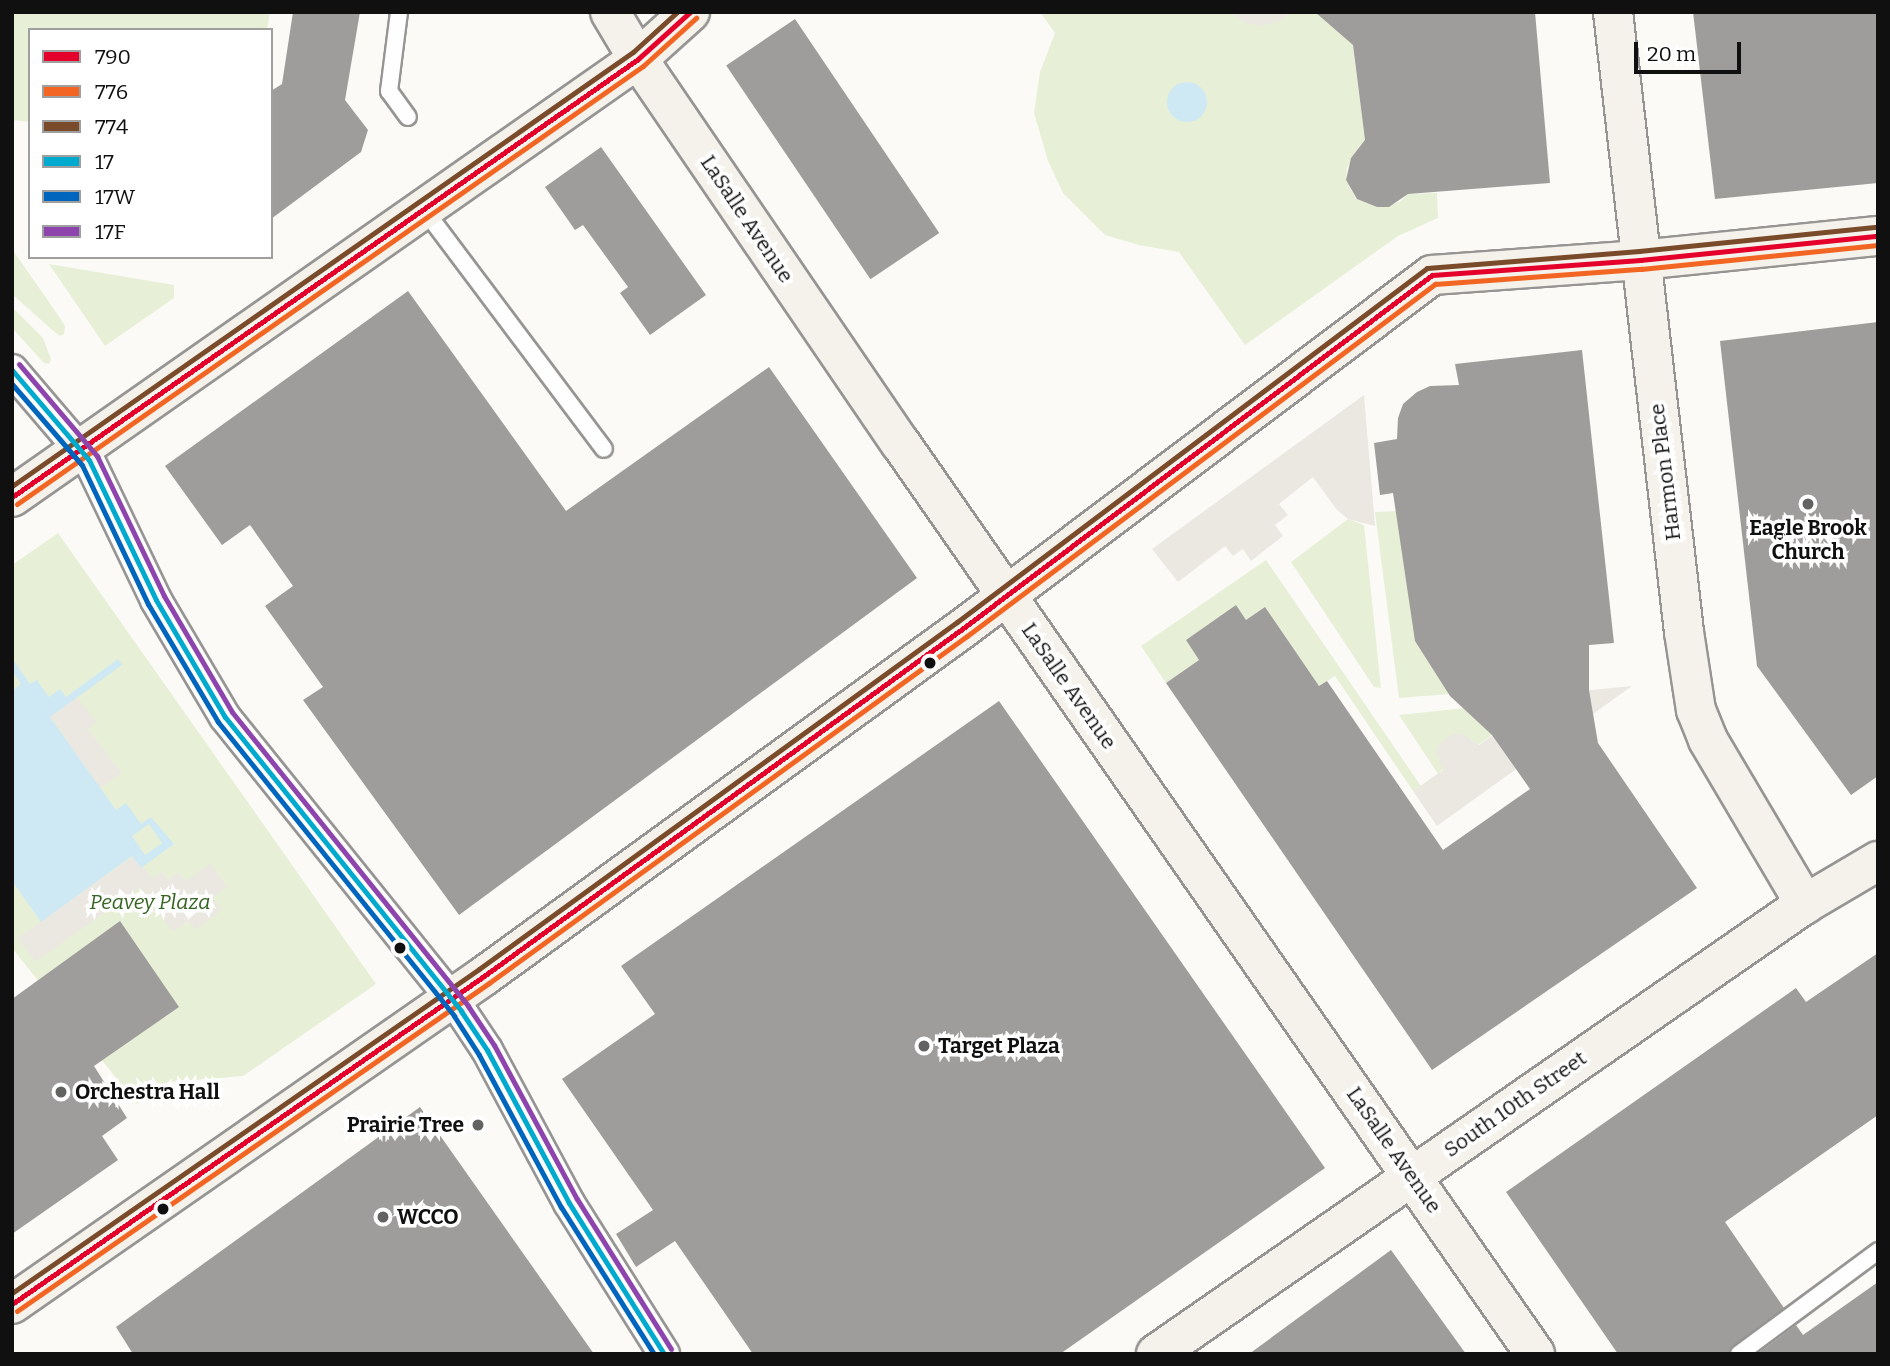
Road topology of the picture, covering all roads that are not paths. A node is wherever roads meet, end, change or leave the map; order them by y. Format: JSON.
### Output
{"nodes":[{"id":1,"x":399,"y":12,"type":"edge"},
{"id":2,"x":610,"y":12,"type":"edge"},
{"id":3,"x":690,"y":12,"type":"edge"},
{"id":4,"x":1614,"y":12,"type":"edge"},
{"id":5,"x":638,"y":59,"type":"junction"},
{"id":6,"x":408,"y":117,"type":"dead end"},
{"id":7,"x":423,"y":208,"type":"junction"},
{"id":8,"x":1878,"y":236,"type":"edge"},
{"id":9,"x":1640,"y":260,"type":"junction"},
{"id":10,"x":12,"y":370,"type":"edge"},
{"id":11,"x":81,"y":449,"type":"junction"},
{"id":12,"x":604,"y":449,"type":"dead end"},
{"id":13,"x":12,"y":498,"type":"edge"},
{"id":14,"x":1006,"y":596,"type":"junction"},
{"id":15,"x":1878,"y":861,"type":"edge"},
{"id":16,"x":1805,"y":904,"type":"junction"},
{"id":17,"x":451,"y":999,"type":"junction"},
{"id":18,"x":1411,"y":1176,"type":"junction"},
{"id":19,"x":1878,"y":1251,"type":"edge"},
{"id":20,"x":12,"y":1304,"type":"edge"},
{"id":21,"x":664,"y":1354,"type":"edge"},
{"id":22,"x":1156,"y":1354,"type":"edge"},
{"id":23,"x":1535,"y":1354,"type":"edge"},
{"id":24,"x":1739,"y":1354,"type":"edge"}],
"edges":[{"from":1,"to":6,"type":"lane"},
{"from":2,"to":5,"type":"street","name":"LaSalle Avenue"},
{"from":3,"to":5,"type":"street"},
{"from":4,"to":9,"type":"street","name":"Harmon Place"},
{"from":5,"to":7,"type":"street"},
{"from":5,"to":14,"type":"street","name":"LaSalle Avenue"},
{"from":7,"to":11,"type":"street"},
{"from":7,"to":12,"type":"lane"},
{"from":8,"to":9,"type":"street"},
{"from":9,"to":14,"type":"street"},
{"from":9,"to":16,"type":"street","name":"Harmon Place"},
{"from":10,"to":11,"type":"street"},
{"from":11,"to":13,"type":"street"},
{"from":11,"to":17,"type":"street"},
{"from":14,"to":17,"type":"street"},
{"from":14,"to":18,"type":"street","name":"LaSalle Avenue"},
{"from":15,"to":16,"type":"street","name":"South 10th Street"},
{"from":16,"to":18,"type":"street","name":"South 10th Street"},
{"from":17,"to":20,"type":"street"},
{"from":17,"to":21,"type":"street"},
{"from":18,"to":22,"type":"street","name":"South 10th Street"},
{"from":18,"to":23,"type":"street","name":"LaSalle Avenue"},
{"from":19,"to":24,"type":"lane"}]}
